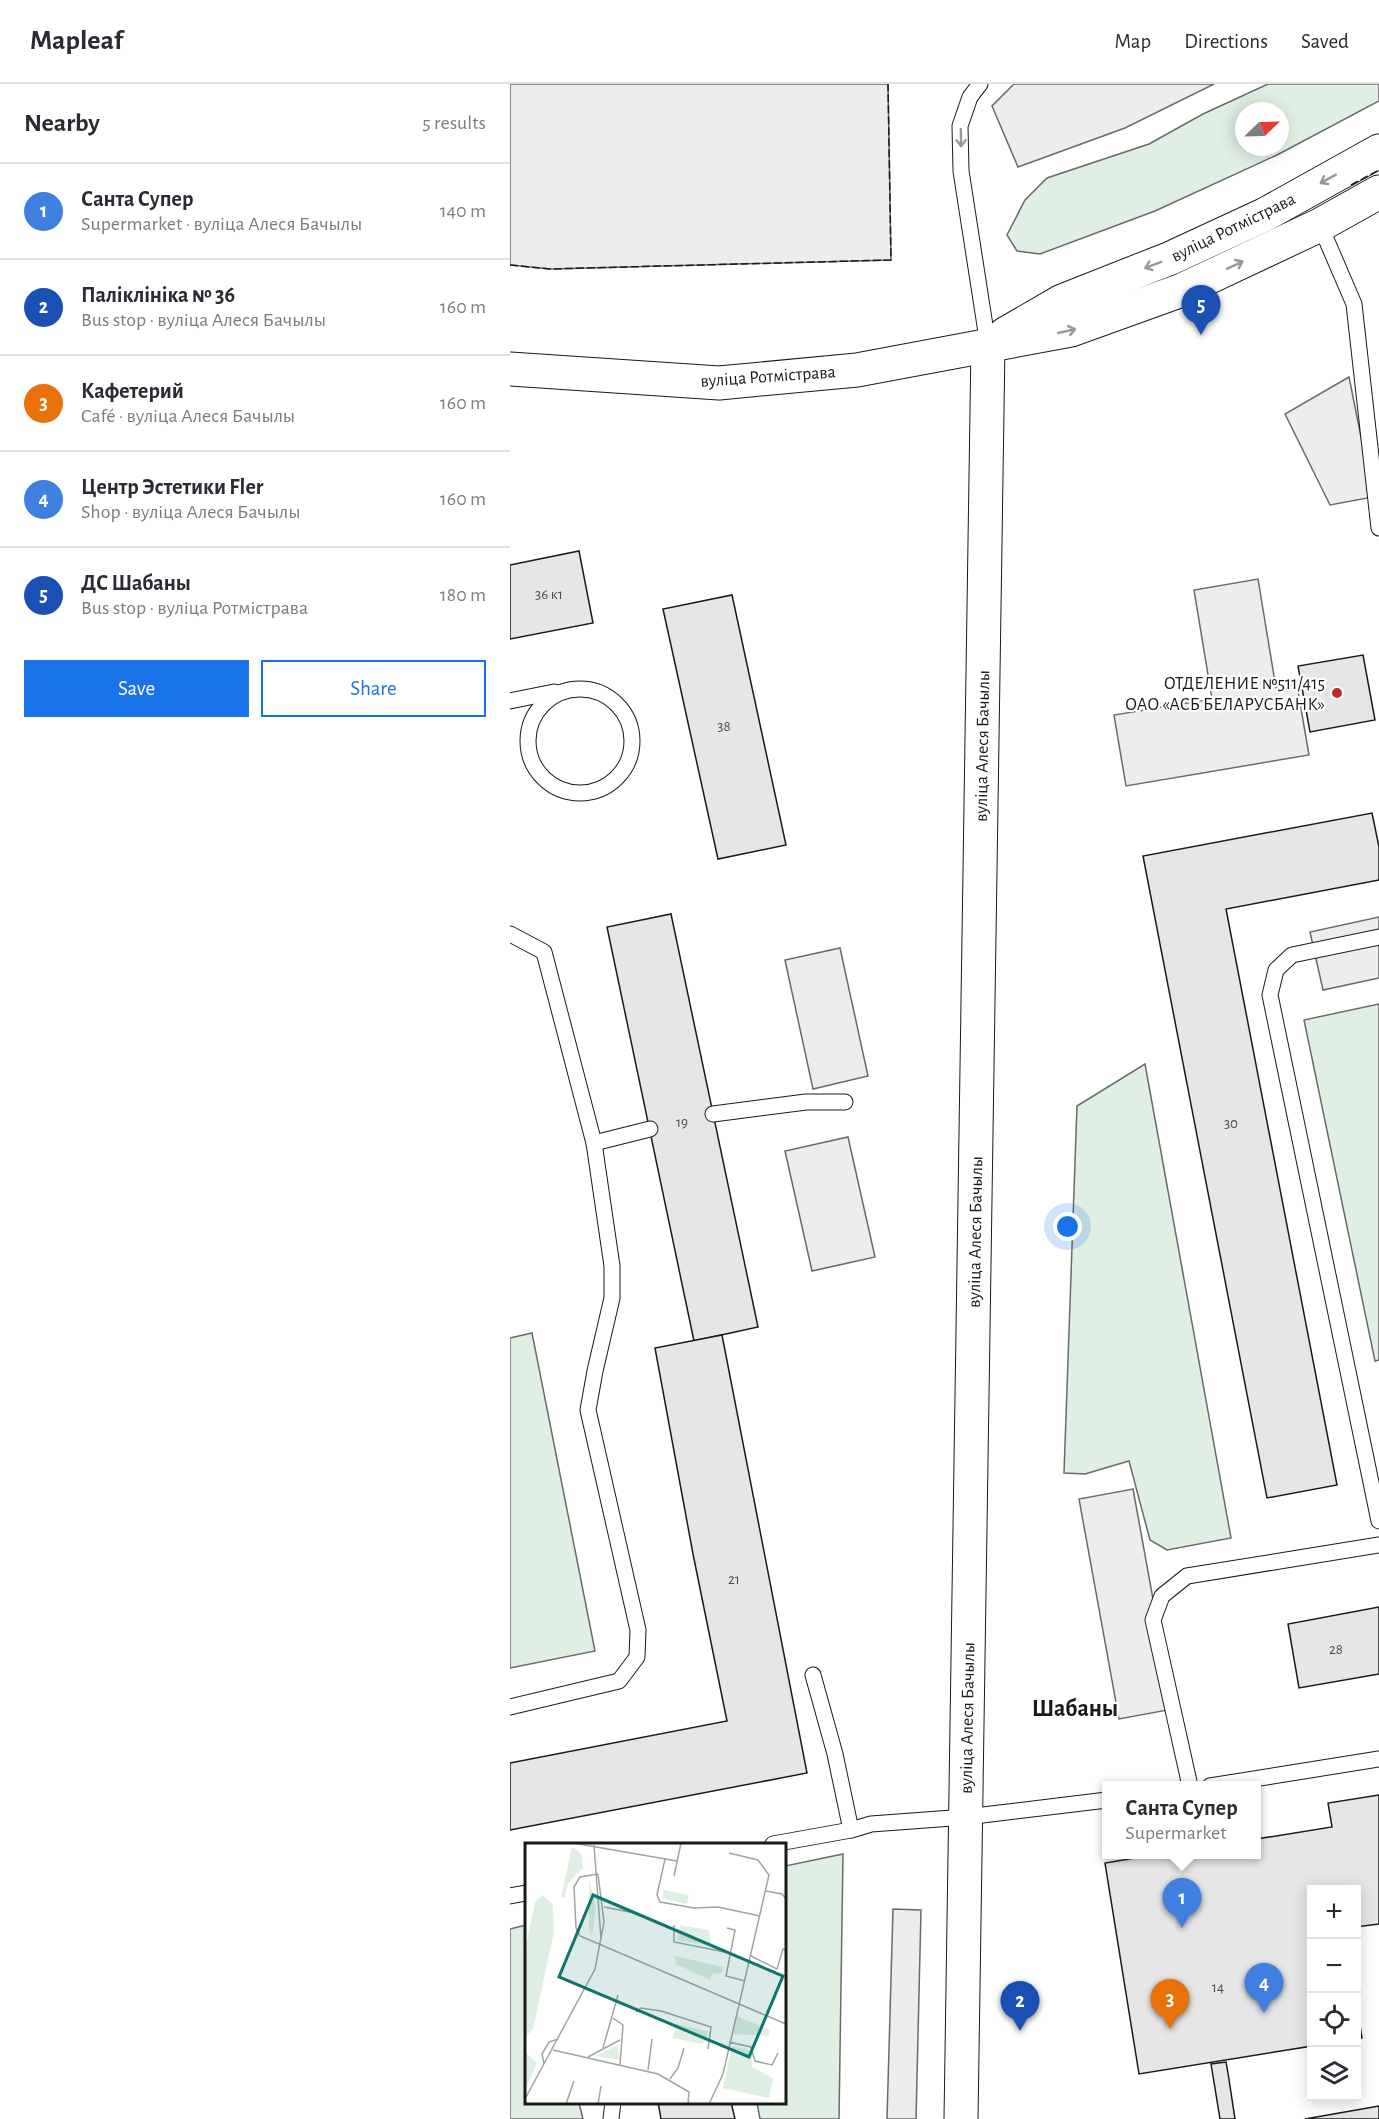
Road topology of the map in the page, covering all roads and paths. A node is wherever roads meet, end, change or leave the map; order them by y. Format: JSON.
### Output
{"nodes":[{"id":1,"x":980,"y":84,"type":"edge"},
{"id":2,"x":1379,"y":151,"type":"edge"},
{"id":3,"x":1379,"y":192,"type":"edge"},
{"id":4,"x":1320,"y":225,"type":"junction"},
{"id":5,"x":988,"y":345,"type":"junction"},
{"id":6,"x":510,"y":369,"type":"edge"},
{"id":7,"x":1379,"y":528,"type":"edge"},
{"id":8,"x":574,"y":688,"type":"junction"},
{"id":9,"x":510,"y":701,"type":"edge"},
{"id":10,"x":510,"y":934,"type":"edge"},
{"id":11,"x":1379,"y":937,"type":"edge"},
{"id":12,"x":845,"y":1102,"type":"dead end"},
{"id":13,"x":713,"y":1114,"type":"dead end"},
{"id":14,"x":650,"y":1130,"type":"dead end"},
{"id":15,"x":594,"y":1143,"type":"junction"},
{"id":16,"x":1379,"y":1521,"type":"edge"},
{"id":17,"x":1379,"y":1545,"type":"edge"},
{"id":18,"x":813,"y":1675,"type":"dead end"},
{"id":19,"x":510,"y":1707,"type":"edge"},
{"id":20,"x":1379,"y":1759,"type":"edge"},
{"id":21,"x":1189,"y":1781,"type":"edge"},
{"id":22,"x":1236,"y":1781,"type":"edge"},
{"id":23,"x":1102,"y":1801,"type":"edge"},
{"id":24,"x":966,"y":1817,"type":"junction"},
{"id":25,"x":851,"y":1830,"type":"junction"},
{"id":26,"x":783,"y":1843,"type":"edge"},
{"id":27,"x":525,"y":1893,"type":"edge"},
{"id":28,"x":510,"y":1896,"type":"edge"},
{"id":29,"x":613,"y":2104,"type":"edge"},
{"id":30,"x":611,"y":2119,"type":"edge"},
{"id":31,"x":961,"y":2119,"type":"edge"}],
"edges":[{"from":1,"to":5,"type":"lane","one_way":true},
{"from":2,"to":5,"type":"street","name":"вуліца Ротмістрава","one_way":true},
{"from":3,"to":4,"type":"street","name":"вуліца Ротмістрава"},
{"from":5,"to":4,"type":"street","name":"вуліца Ротмістрава","one_way":true},
{"from":4,"to":7,"type":"lane"},
{"from":5,"to":6,"type":"street","name":"вуліца Ротмістрава"},
{"from":5,"to":24,"type":"street","name":"вуліца Алеся Бачылы"},
{"from":8,"to":8,"type":"lane"},
{"from":8,"to":9,"type":"lane"},
{"from":10,"to":15,"type":"lane"},
{"from":11,"to":16,"type":"lane"},
{"from":12,"to":13,"type":"lane"},
{"from":14,"to":15,"type":"lane"},
{"from":15,"to":19,"type":"lane"},
{"from":17,"to":21,"type":"lane"},
{"from":18,"to":25,"type":"lane"},
{"from":20,"to":22,"type":"lane"},
{"from":23,"to":24,"type":"lane"},
{"from":24,"to":25,"type":"lane"},
{"from":24,"to":31,"type":"street","name":"вуліца Алеся Бачылы"},
{"from":25,"to":26,"type":"lane"},
{"from":27,"to":28,"type":"lane"},
{"from":29,"to":30,"type":"lane"}]}
